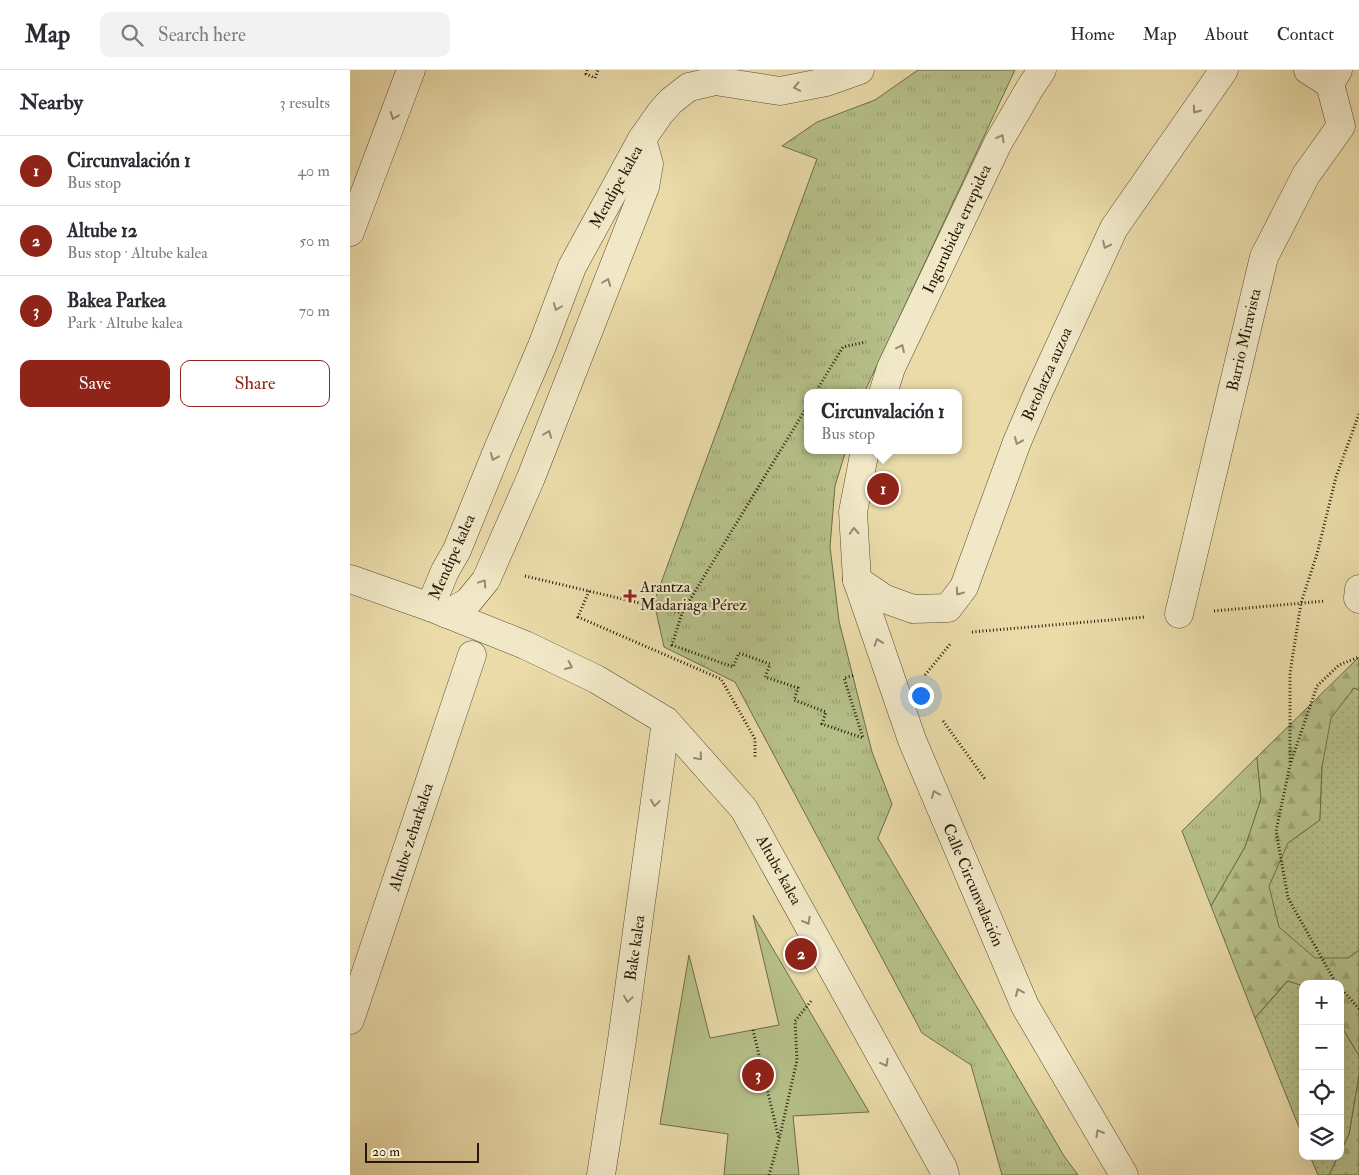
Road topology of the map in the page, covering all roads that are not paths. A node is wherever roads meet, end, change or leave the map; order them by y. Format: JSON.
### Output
{"nodes":[{"id":1,"x":411,"y":70,"type":"edge"},
{"id":2,"x":860,"y":70,"type":"edge"},
{"id":3,"x":1042,"y":70,"type":"edge"},
{"id":4,"x":1224,"y":70,"type":"edge"},
{"id":5,"x":1325,"y":74,"type":"edge"},
{"id":6,"x":642,"y":139,"type":"junction"},
{"id":7,"x":350,"y":232,"type":"edge"},
{"id":8,"x":884,"y":389,"type":"edge"},
{"id":9,"x":864,"y":454,"type":"edge"},
{"id":10,"x":350,"y":579,"type":"edge"},
{"id":11,"x":857,"y":580,"type":"junction"},
{"id":12,"x":439,"y":610,"type":"junction"},
{"id":13,"x":1179,"y":614,"type":"road end"},
{"id":14,"x":472,"y":654,"type":"dead end"},
{"id":15,"x":666,"y":720,"type":"junction"},
{"id":16,"x":350,"y":1020,"type":"edge"},
{"id":17,"x":601,"y":1175,"type":"edge"},
{"id":18,"x":945,"y":1175,"type":"edge"},
{"id":19,"x":1124,"y":1175,"type":"edge"}],
"edges":[{"from":1,"to":7,"type":"street","one_way":true},
{"from":2,"to":6,"type":"street","one_way":true},
{"from":8,"to":3,"type":"street","name":"Ingurubidea errepidea","one_way":true},
{"from":4,"to":11,"type":"street","name":"Betolatza auzoa","one_way":true},
{"from":5,"to":13,"type":"street","name":"Barrio Miravista"},
{"from":6,"to":12,"type":"street","name":"Mendipe kalea","one_way":true},
{"from":12,"to":6,"type":"street","name":"Mendipe kalea","one_way":true},
{"from":11,"to":9,"type":"street","one_way":true},
{"from":10,"to":12,"type":"street"},
{"from":19,"to":11,"type":"street","name":"Calle Circunvalación","one_way":true},
{"from":12,"to":15,"type":"street","name":"Altube kalea","one_way":true},
{"from":14,"to":16,"type":"street","name":"Altube zeharkalea"},
{"from":15,"to":17,"type":"street","name":"Bake kalea","one_way":true},
{"from":15,"to":18,"type":"street","name":"Altube kalea","one_way":true}]}
